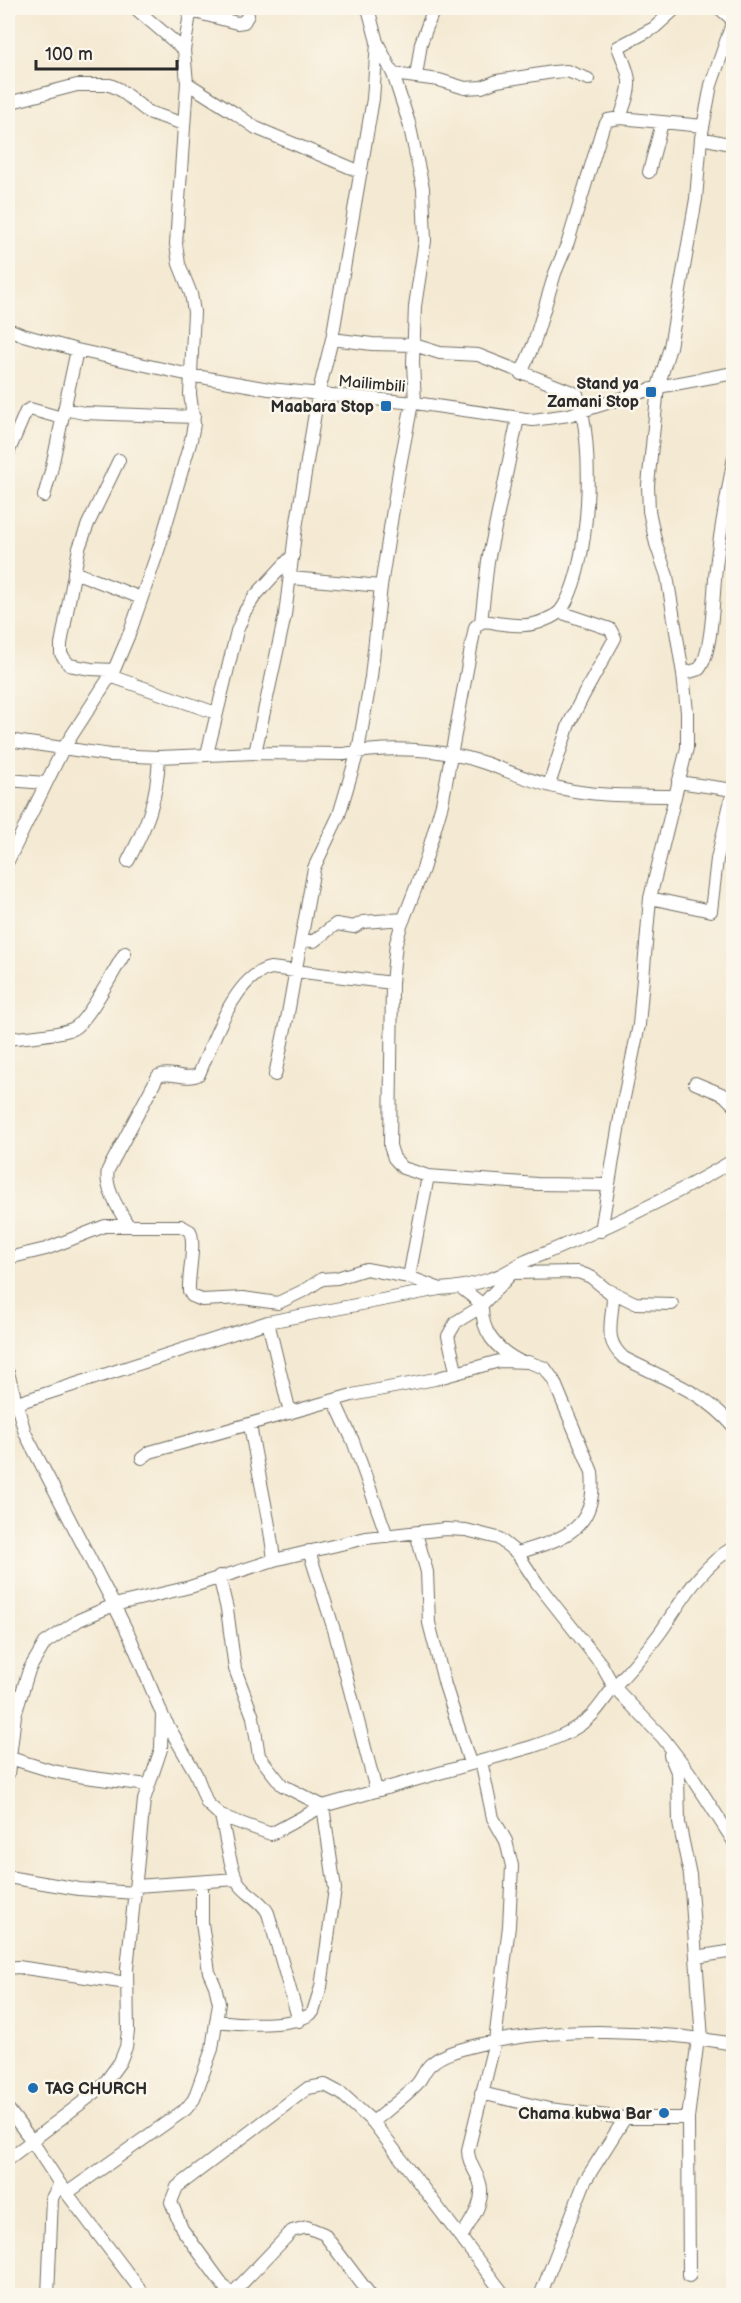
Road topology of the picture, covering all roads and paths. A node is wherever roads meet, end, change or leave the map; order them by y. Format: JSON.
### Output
{"nodes":[{"id":1,"x":135,"y":8,"type":"edge"},
{"id":2,"x":368,"y":8,"type":"edge"},
{"id":3,"x":434,"y":8,"type":"edge"},
{"id":4,"x":676,"y":8,"type":"edge"},
{"id":5,"x":191,"y":9,"type":"edge"},
{"id":6,"x":728,"y":14,"type":"edge"},
{"id":7,"x":248,"y":15,"type":"dead end"},
{"id":8,"x":377,"y":42,"type":"junction"},
{"id":9,"x":184,"y":50,"type":"junction"},
{"id":10,"x":393,"y":74,"type":"junction"},
{"id":11,"x":416,"y":77,"type":"junction"},
{"id":12,"x":588,"y":79,"type":"dead end"},
{"id":13,"x":187,"y":83,"type":"junction"},
{"id":14,"x":8,"y":103,"type":"edge"},
{"id":15,"x":620,"y":118,"type":"junction"},
{"id":16,"x":662,"y":123,"type":"junction"},
{"id":17,"x":184,"y":124,"type":"junction"},
{"id":18,"x":702,"y":132,"type":"junction"},
{"id":19,"x":734,"y":145,"type":"edge"},
{"id":20,"x":361,"y":172,"type":"junction"},
{"id":21,"x":649,"y":172,"type":"dead end"},
{"id":22,"x":8,"y":328,"type":"edge"},
{"id":23,"x":332,"y":339,"type":"junction"},
{"id":24,"x":414,"y":345,"type":"junction"},
{"id":25,"x":77,"y":350,"type":"junction"},
{"id":26,"x":734,"y":373,"type":"edge"},
{"id":27,"x":521,"y":374,"type":"junction"},
{"id":28,"x":190,"y":375,"type":"junction"},
{"id":29,"x":658,"y":387,"type":"junction"},
{"id":30,"x":318,"y":394,"type":"junction"},
{"id":31,"x":414,"y":403,"type":"junction"},
{"id":32,"x":583,"y":411,"type":"junction"},
{"id":33,"x":63,"y":414,"type":"junction"},
{"id":34,"x":194,"y":417,"type":"junction"},
{"id":35,"x":518,"y":418,"type":"junction"},
{"id":36,"x":8,"y":453,"type":"edge"},
{"id":37,"x":734,"y":457,"type":"edge"},
{"id":38,"x":119,"y":460,"type":"dead end"},
{"id":39,"x":44,"y":496,"type":"dead end"},
{"id":40,"x":293,"y":555,"type":"junction"},
{"id":41,"x":74,"y":572,"type":"junction"},
{"id":42,"x":291,"y":578,"type":"junction"},
{"id":43,"x":381,"y":586,"type":"junction"},
{"id":44,"x":141,"y":598,"type":"junction"},
{"id":45,"x":560,"y":612,"type":"junction"},
{"id":46,"x":481,"y":622,"type":"junction"},
{"id":47,"x":112,"y":673,"type":"junction"},
{"id":48,"x":683,"y":674,"type":"junction"},
{"id":49,"x":216,"y":713,"type":"junction"},
{"id":50,"x":8,"y":740,"type":"edge"},
{"id":51,"x":63,"y":749,"type":"junction"},
{"id":52,"x":358,"y":751,"type":"junction"},
{"id":53,"x":255,"y":753,"type":"junction"},
{"id":54,"x":207,"y":754,"type":"junction"},
{"id":55,"x":452,"y":754,"type":"junction"},
{"id":56,"x":159,"y":757,"type":"junction"},
{"id":57,"x":8,"y":780,"type":"edge"},
{"id":58,"x":678,"y":782,"type":"junction"},
{"id":59,"x":45,"y":783,"type":"junction"},
{"id":60,"x":549,"y":785,"type":"junction"},
{"id":61,"x":733,"y":789,"type":"edge"},
{"id":62,"x":674,"y":796,"type":"junction"},
{"id":63,"x":8,"y":861,"type":"edge"},
{"id":64,"x":128,"y":861,"type":"dead end"},
{"id":65,"x":650,"y":898,"type":"junction"},
{"id":66,"x":404,"y":919,"type":"junction"},
{"id":67,"x":301,"y":940,"type":"junction"},
{"id":68,"x":125,"y":953,"type":"dead end"},
{"id":69,"x":296,"y":970,"type":"junction"},
{"id":70,"x":392,"y":984,"type":"junction"},
{"id":71,"x":8,"y":1039,"type":"edge"},
{"id":72,"x":275,"y":1075,"type":"dead end"},
{"id":73,"x":695,"y":1083,"type":"dead end"},
{"id":74,"x":734,"y":1105,"type":"edge"},
{"id":75,"x":734,"y":1160,"type":"edge"},
{"id":76,"x":428,"y":1176,"type":"junction"},
{"id":77,"x":609,"y":1185,"type":"junction"},
{"id":78,"x":128,"y":1226,"type":"junction"},
{"id":79,"x":601,"y":1231,"type":"junction"},
{"id":80,"x":8,"y":1258,"type":"edge"},
{"id":81,"x":523,"y":1263,"type":"junction"},
{"id":82,"x":512,"y":1273,"type":"junction"},
{"id":83,"x":409,"y":1277,"type":"junction"},
{"id":84,"x":460,"y":1287,"type":"junction"},
{"id":85,"x":439,"y":1288,"type":"junction"},
{"id":86,"x":604,"y":1288,"type":"junction"},
{"id":87,"x":482,"y":1304,"type":"junction"},
{"id":88,"x":672,"y":1304,"type":"dead end"},
{"id":89,"x":268,"y":1322,"type":"junction"},
{"id":90,"x":520,"y":1362,"type":"junction"},
{"id":91,"x":456,"y":1371,"type":"junction"},
{"id":92,"x":8,"y":1373,"type":"edge"},
{"id":93,"x":11,"y":1398,"type":"edge"},
{"id":94,"x":334,"y":1400,"type":"junction"},
{"id":95,"x":290,"y":1413,"type":"junction"},
{"id":96,"x":250,"y":1424,"type":"junction"},
{"id":97,"x":734,"y":1427,"type":"edge"},
{"id":98,"x":142,"y":1458,"type":"dead end"},
{"id":99,"x":416,"y":1533,"type":"junction"},
{"id":100,"x":387,"y":1536,"type":"junction"},
{"id":101,"x":734,"y":1547,"type":"edge"},
{"id":102,"x":309,"y":1551,"type":"junction"},
{"id":103,"x":517,"y":1553,"type":"junction"},
{"id":104,"x":274,"y":1560,"type":"junction"},
{"id":105,"x":219,"y":1576,"type":"junction"},
{"id":106,"x":114,"y":1605,"type":"junction"},
{"id":107,"x":614,"y":1687,"type":"junction"},
{"id":108,"x":162,"y":1714,"type":"junction"},
{"id":109,"x":663,"y":1738,"type":"junction"},
{"id":110,"x":10,"y":1758,"type":"junction"},
{"id":111,"x":476,"y":1762,"type":"junction"},
{"id":112,"x":8,"y":1774,"type":"edge"},
{"id":113,"x":148,"y":1785,"type":"junction"},
{"id":114,"x":376,"y":1790,"type":"junction"},
{"id":115,"x":323,"y":1806,"type":"junction"},
{"id":116,"x":221,"y":1816,"type":"junction"},
{"id":117,"x":734,"y":1842,"type":"edge"},
{"id":118,"x":8,"y":1877,"type":"edge"},
{"id":119,"x":237,"y":1880,"type":"junction"},
{"id":120,"x":202,"y":1882,"type":"junction"},
{"id":121,"x":136,"y":1890,"type":"junction"},
{"id":122,"x":734,"y":1951,"type":"edge"},
{"id":123,"x":696,"y":1957,"type":"junction"},
{"id":124,"x":8,"y":1968,"type":"edge"},
{"id":125,"x":127,"y":1983,"type":"junction"},
{"id":126,"x":218,"y":2021,"type":"junction"},
{"id":127,"x":299,"y":2021,"type":"junction"},
{"id":128,"x":700,"y":2038,"type":"junction"},
{"id":129,"x":495,"y":2041,"type":"junction"},
{"id":130,"x":734,"y":2044,"type":"edge"},
{"id":131,"x":481,"y":2093,"type":"junction"},
{"id":132,"x":8,"y":2109,"type":"edge"},
{"id":133,"x":626,"y":2118,"type":"junction"},
{"id":134,"x":688,"y":2118,"type":"junction"},
{"id":135,"x":373,"y":2122,"type":"junction"},
{"id":136,"x":32,"y":2141,"type":"junction"},
{"id":137,"x":8,"y":2159,"type":"edge"},
{"id":138,"x":63,"y":2188,"type":"junction"},
{"id":139,"x":462,"y":2237,"type":"junction"},
{"id":140,"x":689,"y":2277,"type":"dead end"},
{"id":141,"x":48,"y":2295,"type":"edge"},
{"id":142,"x":145,"y":2295,"type":"edge"},
{"id":143,"x":231,"y":2295,"type":"edge"},
{"id":144,"x":371,"y":2295,"type":"edge"},
{"id":145,"x":505,"y":2295,"type":"edge"},
{"id":146,"x":540,"y":2295,"type":"edge"}],
"edges":[{"from":1,"to":9,"type":"street"},
{"from":2,"to":8,"type":"street"},
{"from":3,"to":11,"type":"street"},
{"from":4,"to":15,"type":"street"},
{"from":5,"to":7,"type":"street"},
{"from":5,"to":9,"type":"street"},
{"from":6,"to":18,"type":"street"},
{"from":8,"to":10,"type":"street"},
{"from":8,"to":20,"type":"street"},
{"from":9,"to":13,"type":"street"},
{"from":10,"to":11,"type":"street"},
{"from":10,"to":24,"type":"street"},
{"from":11,"to":12,"type":"street"},
{"from":13,"to":17,"type":"street"},
{"from":13,"to":20,"type":"street"},
{"from":14,"to":17,"type":"street"},
{"from":15,"to":16,"type":"street"},
{"from":15,"to":27,"type":"street"},
{"from":16,"to":18,"type":"street"},
{"from":16,"to":21,"type":"street"},
{"from":17,"to":28,"type":"street"},
{"from":18,"to":19,"type":"street"},
{"from":18,"to":29,"type":"street"},
{"from":20,"to":23,"type":"street"},
{"from":22,"to":25,"type":"street","name":"Mailimbili"},
{"from":23,"to":24,"type":"street"},
{"from":23,"to":30,"type":"street"},
{"from":24,"to":27,"type":"street"},
{"from":24,"to":31,"type":"street"},
{"from":25,"to":28,"type":"street","name":"Mailimbili"},
{"from":25,"to":33,"type":"street"},
{"from":26,"to":29,"type":"street","name":"Mailimbili"},
{"from":27,"to":32,"type":"street"},
{"from":28,"to":30,"type":"street","name":"Mailimbili"},
{"from":28,"to":34,"type":"street"},
{"from":29,"to":32,"type":"street","name":"Mailimbili"},
{"from":29,"to":48,"type":"street"},
{"from":30,"to":31,"type":"street","name":"Mailimbili"},
{"from":30,"to":40,"type":"street"},
{"from":31,"to":35,"type":"street","name":"Mailimbili"},
{"from":31,"to":43,"type":"street"},
{"from":32,"to":35,"type":"street","name":"Mailimbili"},
{"from":32,"to":45,"type":"street"},
{"from":33,"to":34,"type":"street"},
{"from":33,"to":36,"type":"street"},
{"from":33,"to":39,"type":"street"},
{"from":34,"to":44,"type":"street"},
{"from":35,"to":46,"type":"street"},
{"from":37,"to":48,"type":"street"},
{"from":38,"to":41,"type":"street"},
{"from":40,"to":42,"type":"street"},
{"from":40,"to":49,"type":"street"},
{"from":41,"to":44,"type":"street"},
{"from":41,"to":47,"type":"street"},
{"from":42,"to":43,"type":"street"},
{"from":42,"to":53,"type":"street"},
{"from":43,"to":52,"type":"street"},
{"from":44,"to":47,"type":"street"},
{"from":45,"to":46,"type":"street"},
{"from":45,"to":60,"type":"street"},
{"from":46,"to":55,"type":"street"},
{"from":47,"to":49,"type":"street"},
{"from":47,"to":51,"type":"street"},
{"from":48,"to":58,"type":"street"},
{"from":49,"to":54,"type":"street"},
{"from":50,"to":51,"type":"street"},
{"from":51,"to":56,"type":"street"},
{"from":51,"to":59,"type":"street"},
{"from":52,"to":53,"type":"street"},
{"from":52,"to":55,"type":"street"},
{"from":52,"to":67,"type":"street"},
{"from":53,"to":54,"type":"street"},
{"from":54,"to":56,"type":"street"},
{"from":55,"to":60,"type":"street"},
{"from":55,"to":66,"type":"street"},
{"from":56,"to":64,"type":"street"},
{"from":57,"to":59,"type":"street"},
{"from":58,"to":61,"type":"street"},
{"from":58,"to":62,"type":"street"},
{"from":59,"to":63,"type":"street"},
{"from":60,"to":62,"type":"street"},
{"from":61,"to":65,"type":"street"},
{"from":62,"to":65,"type":"street"},
{"from":65,"to":77,"type":"street"},
{"from":66,"to":67,"type":"street"},
{"from":66,"to":70,"type":"street"},
{"from":67,"to":69,"type":"street"},
{"from":68,"to":71,"type":"street"},
{"from":69,"to":70,"type":"street"},
{"from":69,"to":72,"type":"street"},
{"from":69,"to":78,"type":"street"},
{"from":70,"to":76,"type":"street"},
{"from":73,"to":74,"type":"street"},
{"from":75,"to":79,"type":"street"},
{"from":76,"to":77,"type":"street"},
{"from":76,"to":83,"type":"street"},
{"from":77,"to":79,"type":"street"},
{"from":78,"to":80,"type":"street"},
{"from":78,"to":83,"type":"street"},
{"from":79,"to":81,"type":"street"},
{"from":81,"to":82,"type":"street"},
{"from":81,"to":84,"type":"street"},
{"from":82,"to":86,"type":"street"},
{"from":82,"to":87,"type":"street"},
{"from":83,"to":85,"type":"street"},
{"from":84,"to":85,"type":"street"},
{"from":84,"to":87,"type":"street"},
{"from":85,"to":89,"type":"street"},
{"from":86,"to":88,"type":"street"},
{"from":86,"to":97,"type":"street"},
{"from":87,"to":90,"type":"street"},
{"from":87,"to":91,"type":"street"},
{"from":89,"to":93,"type":"street"},
{"from":89,"to":95,"type":"street"},
{"from":90,"to":91,"type":"street"},
{"from":90,"to":103,"type":"street"},
{"from":91,"to":94,"type":"street"},
{"from":92,"to":93,"type":"street"},
{"from":93,"to":106,"type":"street"},
{"from":94,"to":95,"type":"street"},
{"from":94,"to":100,"type":"street"},
{"from":95,"to":96,"type":"street"},
{"from":96,"to":98,"type":"street"},
{"from":96,"to":104,"type":"street"},
{"from":99,"to":100,"type":"street"},
{"from":99,"to":103,"type":"street"},
{"from":99,"to":111,"type":"street"},
{"from":100,"to":102,"type":"street"},
{"from":101,"to":107,"type":"street"},
{"from":102,"to":104,"type":"street"},
{"from":102,"to":114,"type":"street"},
{"from":103,"to":107,"type":"street"},
{"from":104,"to":105,"type":"street"},
{"from":105,"to":106,"type":"street"},
{"from":105,"to":115,"type":"street"},
{"from":106,"to":108,"type":"street"},
{"from":106,"to":110,"type":"street"},
{"from":107,"to":109,"type":"street"},
{"from":107,"to":111,"type":"street"},
{"from":108,"to":113,"type":"street"},
{"from":108,"to":116,"type":"street"},
{"from":109,"to":117,"type":"street"},
{"from":109,"to":123,"type":"street"},
{"from":110,"to":112,"type":"street"},
{"from":110,"to":113,"type":"street"},
{"from":111,"to":114,"type":"street"},
{"from":111,"to":129,"type":"street"},
{"from":113,"to":121,"type":"street"},
{"from":114,"to":115,"type":"street"},
{"from":115,"to":116,"type":"street"},
{"from":115,"to":127,"type":"street"},
{"from":116,"to":119,"type":"street"},
{"from":118,"to":121,"type":"street"},
{"from":119,"to":120,"type":"street"},
{"from":119,"to":127,"type":"street"},
{"from":120,"to":121,"type":"street"},
{"from":120,"to":126,"type":"street"},
{"from":121,"to":125,"type":"street"},
{"from":122,"to":123,"type":"street"},
{"from":123,"to":128,"type":"street"},
{"from":124,"to":125,"type":"street"},
{"from":125,"to":136,"type":"street"},
{"from":126,"to":127,"type":"street"},
{"from":126,"to":138,"type":"street"},
{"from":128,"to":129,"type":"street"},
{"from":128,"to":130,"type":"street"},
{"from":128,"to":134,"type":"street"},
{"from":129,"to":131,"type":"street"},
{"from":129,"to":135,"type":"street"},
{"from":131,"to":133,"type":"street"},
{"from":131,"to":139,"type":"street"},
{"from":132,"to":136,"type":"street"},
{"from":133,"to":134,"type":"street"},
{"from":133,"to":146,"type":"street"},
{"from":134,"to":140,"type":"street"},
{"from":135,"to":139,"type":"street"},
{"from":135,"to":143,"type":"street"},
{"from":136,"to":137,"type":"street"},
{"from":136,"to":138,"type":"street"},
{"from":138,"to":141,"type":"street"},
{"from":138,"to":142,"type":"street"},
{"from":139,"to":145,"type":"street"},
{"from":143,"to":144,"type":"street"}]}
